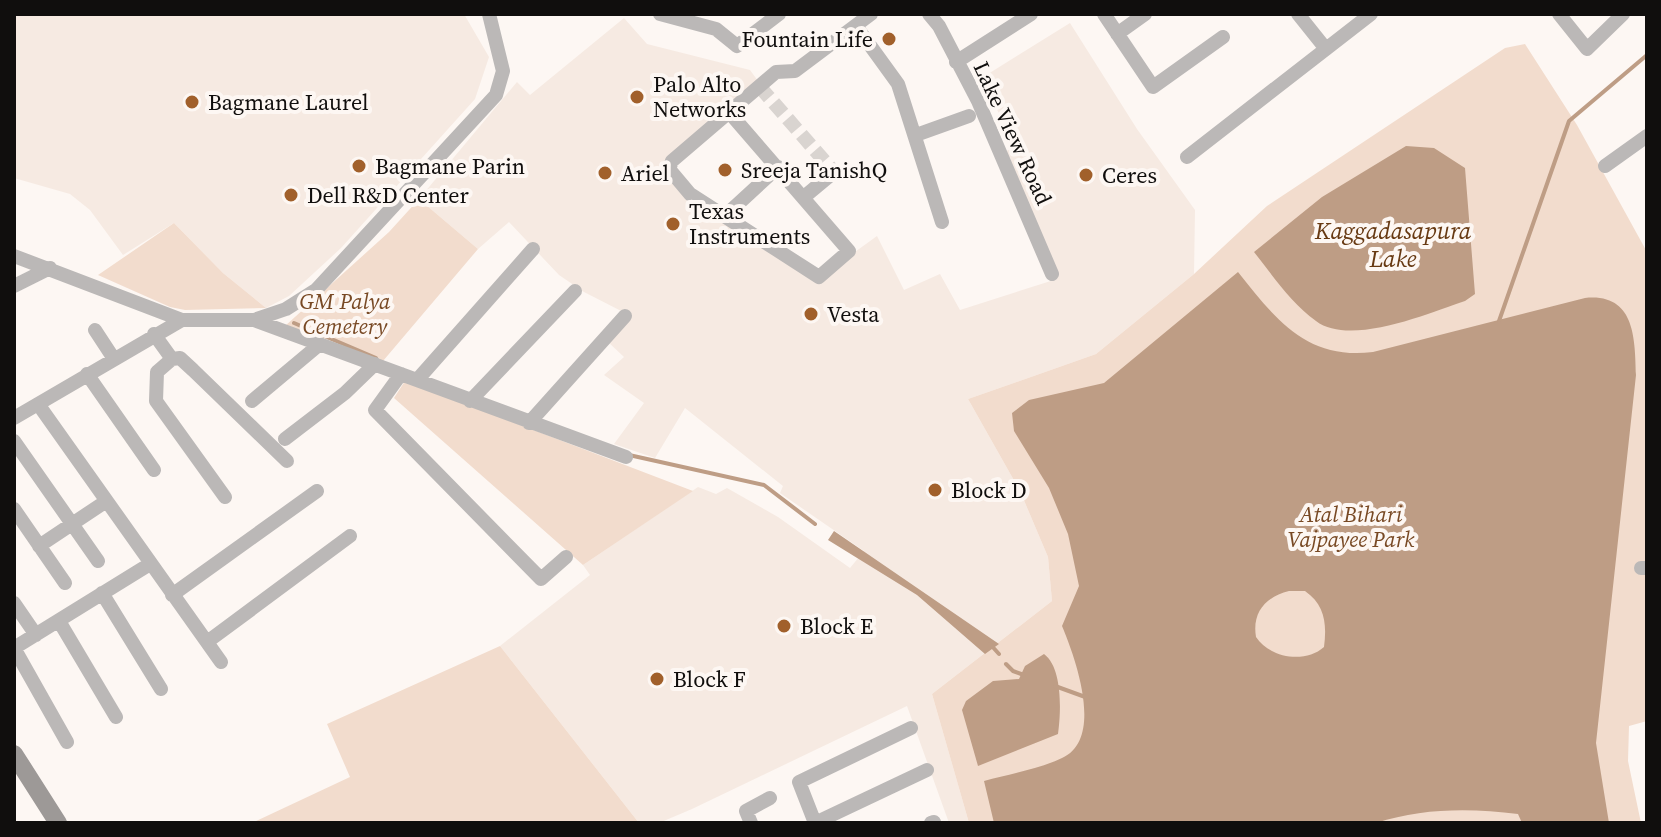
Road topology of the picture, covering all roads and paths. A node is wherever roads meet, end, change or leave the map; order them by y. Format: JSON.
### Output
{"nodes":[{"id":1,"x":489,"y":14,"type":"edge"},
{"id":2,"x":660,"y":14,"type":"edge"},
{"id":3,"x":779,"y":14,"type":"edge"},
{"id":4,"x":871,"y":14,"type":"edge"},
{"id":5,"x":929,"y":14,"type":"edge"},
{"id":6,"x":1031,"y":14,"type":"edge"},
{"id":7,"x":1104,"y":14,"type":"edge"},
{"id":8,"x":1145,"y":14,"type":"edge"},
{"id":9,"x":1298,"y":14,"type":"edge"},
{"id":10,"x":1371,"y":14,"type":"edge"},
{"id":11,"x":1559,"y":14,"type":"edge"},
{"id":12,"x":1623,"y":14,"type":"edge"},
{"id":13,"x":856,"y":26,"type":"junction"},
{"id":14,"x":1117,"y":34,"type":"junction"},
{"id":15,"x":1223,"y":37,"type":"dead end"},
{"id":16,"x":1326,"y":49,"type":"junction"},
{"id":17,"x":956,"y":62,"type":"junction"},
{"id":18,"x":744,"y":105,"type":"junction"},
{"id":19,"x":969,"y":116,"type":"dead end"},
{"id":20,"x":916,"y":135,"type":"junction"},
{"id":21,"x":1647,"y":136,"type":"edge"},
{"id":22,"x":1187,"y":157,"type":"dead end"},
{"id":23,"x":1605,"y":166,"type":"dead end"},
{"id":24,"x":778,"y":167,"type":"junction"},
{"id":25,"x":834,"y":172,"type":"dead end"},
{"id":26,"x":804,"y":197,"type":"junction"},
{"id":27,"x":726,"y":215,"type":"junction"},
{"id":28,"x":942,"y":222,"type":"dead end"},
{"id":29,"x":533,"y":249,"type":"dead end"},
{"id":30,"x":14,"y":256,"type":"edge"},
{"id":31,"x":50,"y":268,"type":"junction"},
{"id":32,"x":1052,"y":274,"type":"dead end"},
{"id":33,"x":14,"y":286,"type":"edge"},
{"id":34,"x":575,"y":291,"type":"dead end"},
{"id":35,"x":625,"y":316,"type":"dead end"},
{"id":36,"x":182,"y":320,"type":"junction"},
{"id":37,"x":254,"y":320,"type":"junction"},
{"id":38,"x":95,"y":330,"type":"dead end"},
{"id":39,"x":154,"y":334,"type":"junction"},
{"id":40,"x":320,"y":344,"type":"junction"},
{"id":41,"x":114,"y":359,"type":"junction"},
{"id":42,"x":172,"y":359,"type":"junction"},
{"id":43,"x":375,"y":364,"type":"junction"},
{"id":44,"x":87,"y":374,"type":"junction"},
{"id":45,"x":401,"y":374,"type":"junction"},
{"id":46,"x":418,"y":379,"type":"junction"},
{"id":47,"x":252,"y":401,"type":"dead end"},
{"id":48,"x":470,"y":401,"type":"junction"},
{"id":49,"x":38,"y":404,"type":"junction"},
{"id":50,"x":14,"y":418,"type":"edge"},
{"id":51,"x":529,"y":423,"type":"junction"},
{"id":52,"x":285,"y":439,"type":"dead end"},
{"id":53,"x":14,"y":441,"type":"edge"},
{"id":54,"x":626,"y":457,"type":"dead end"},
{"id":55,"x":287,"y":461,"type":"dead end"},
{"id":56,"x":154,"y":470,"type":"dead end"},
{"id":57,"x":317,"y":491,"type":"dead end"},
{"id":58,"x":225,"y":497,"type":"dead end"},
{"id":59,"x":105,"y":502,"type":"junction"},
{"id":60,"x":14,"y":509,"type":"edge"},
{"id":61,"x":72,"y":524,"type":"junction"},
{"id":62,"x":350,"y":536,"type":"dead end"},
{"id":63,"x":39,"y":546,"type":"junction"},
{"id":64,"x":566,"y":557,"type":"dead end"},
{"id":65,"x":98,"y":561,"type":"dead end"},
{"id":66,"x":150,"y":564,"type":"junction"},
{"id":67,"x":65,"y":583,"type":"dead end"},
{"id":68,"x":102,"y":593,"type":"junction"},
{"id":69,"x":172,"y":595,"type":"junction"},
{"id":70,"x":14,"y":603,"type":"edge"},
{"id":71,"x":59,"y":621,"type":"junction"},
{"id":72,"x":36,"y":635,"type":"junction"},
{"id":73,"x":207,"y":642,"type":"junction"},
{"id":74,"x":14,"y":648,"type":"edge"},
{"id":75,"x":221,"y":662,"type":"dead end"},
{"id":76,"x":161,"y":689,"type":"dead end"},
{"id":77,"x":116,"y":717,"type":"dead end"},
{"id":78,"x":911,"y":728,"type":"dead end"},
{"id":79,"x":67,"y":742,"type":"dead end"},
{"id":80,"x":14,"y":754,"type":"edge"},
{"id":81,"x":927,"y":770,"type":"dead end"},
{"id":82,"x":14,"y":773,"type":"edge"},
{"id":83,"x":770,"y":798,"type":"dead end"},
{"id":84,"x":46,"y":823,"type":"edge"},
{"id":85,"x":58,"y":823,"type":"edge"},
{"id":86,"x":751,"y":823,"type":"edge"},
{"id":87,"x":815,"y":823,"type":"edge"}],
"edges":[{"from":1,"to":37,"type":"street"},
{"from":2,"to":3,"type":"street"},
{"from":4,"to":13,"type":"street"},
{"from":5,"to":17,"type":"street","name":"Lake View Road"},
{"from":6,"to":17,"type":"street"},
{"from":7,"to":14,"type":"street"},
{"from":8,"to":14,"type":"street"},
{"from":9,"to":16,"type":"street"},
{"from":10,"to":16,"type":"street"},
{"from":11,"to":12,"type":"street"},
{"from":13,"to":18,"type":"street"},
{"from":13,"to":20,"type":"street"},
{"from":14,"to":15,"type":"street"},
{"from":16,"to":22,"type":"street"},
{"from":17,"to":32,"type":"street","name":"Lake View Road"},
{"from":18,"to":24,"type":"street"},
{"from":18,"to":27,"type":"street"},
{"from":19,"to":20,"type":"street"},
{"from":20,"to":28,"type":"street"},
{"from":21,"to":23,"type":"street"},
{"from":24,"to":26,"type":"street"},
{"from":24,"to":27,"type":"street"},
{"from":25,"to":26,"type":"street"},
{"from":26,"to":27,"type":"street"},
{"from":29,"to":46,"type":"street"},
{"from":30,"to":31,"type":"street"},
{"from":31,"to":33,"type":"street"},
{"from":31,"to":36,"type":"street"},
{"from":34,"to":48,"type":"street"},
{"from":35,"to":51,"type":"street"},
{"from":36,"to":37,"type":"street"},
{"from":36,"to":39,"type":"street"},
{"from":37,"to":40,"type":"street"},
{"from":38,"to":41,"type":"street"},
{"from":39,"to":41,"type":"street"},
{"from":39,"to":42,"type":"street"},
{"from":40,"to":43,"type":"street"},
{"from":40,"to":47,"type":"street"},
{"from":41,"to":44,"type":"street"},
{"from":42,"to":55,"type":"street"},
{"from":42,"to":58,"type":"street"},
{"from":43,"to":45,"type":"street"},
{"from":43,"to":52,"type":"street"},
{"from":44,"to":49,"type":"street"},
{"from":44,"to":56,"type":"street"},
{"from":45,"to":46,"type":"street"},
{"from":45,"to":64,"type":"street"},
{"from":46,"to":48,"type":"street"},
{"from":48,"to":51,"type":"street"},
{"from":49,"to":50,"type":"street"},
{"from":49,"to":59,"type":"street"},
{"from":51,"to":54,"type":"street"},
{"from":53,"to":61,"type":"street"},
{"from":57,"to":69,"type":"street"},
{"from":59,"to":61,"type":"street"},
{"from":59,"to":66,"type":"street"},
{"from":60,"to":63,"type":"street"},
{"from":61,"to":63,"type":"street"},
{"from":61,"to":65,"type":"street"},
{"from":62,"to":73,"type":"street"},
{"from":63,"to":67,"type":"street"},
{"from":66,"to":68,"type":"street"},
{"from":66,"to":69,"type":"street"},
{"from":68,"to":71,"type":"street"},
{"from":68,"to":76,"type":"street"},
{"from":69,"to":73,"type":"street"},
{"from":70,"to":72,"type":"street"},
{"from":71,"to":72,"type":"street"},
{"from":71,"to":77,"type":"street"},
{"from":72,"to":74,"type":"street"},
{"from":73,"to":75,"type":"street"},
{"from":74,"to":79,"type":"street"},
{"from":78,"to":87,"type":"street"},
{"from":80,"to":85,"type":"main road"},
{"from":81,"to":87,"type":"street"},
{"from":82,"to":84,"type":"main road"},
{"from":83,"to":86,"type":"street"}]}
